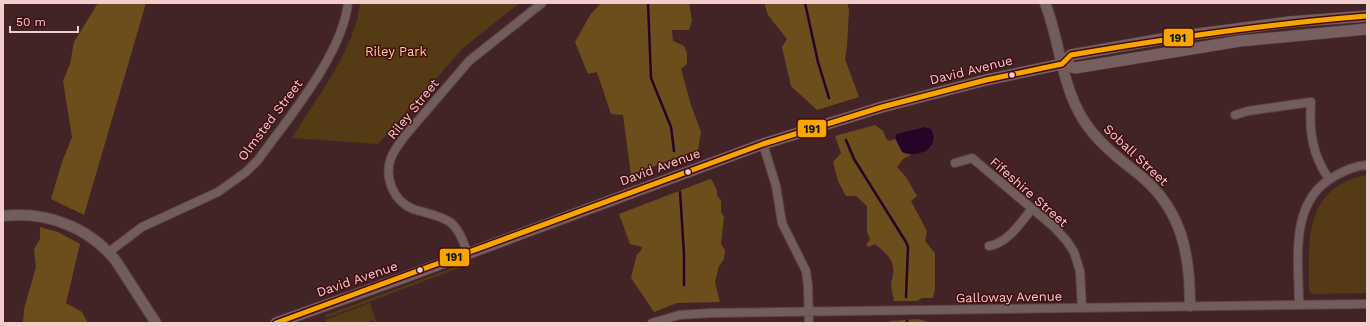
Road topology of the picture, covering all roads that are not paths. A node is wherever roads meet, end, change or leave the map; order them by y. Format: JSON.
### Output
{"nodes":[{"id":1,"x":348,"y":3,"type":"edge"},
{"id":2,"x":542,"y":3,"type":"edge"},
{"id":3,"x":1045,"y":3,"type":"edge"},
{"id":4,"x":1367,"y":16,"type":"edge"},
{"id":5,"x":1367,"y":29,"type":"edge"},
{"id":6,"x":1062,"y":64,"type":"junction"},
{"id":7,"x":1235,"y":115,"type":"dead end"},
{"id":8,"x":763,"y":144,"type":"junction"},
{"id":9,"x":955,"y":163,"type":"dead end"},
{"id":10,"x":1367,"y":165,"type":"edge"},
{"id":11,"x":1329,"y":179,"type":"junction"},
{"id":12,"x":1032,"y":209,"type":"junction"},
{"id":13,"x":3,"y":216,"type":"edge"},
{"id":14,"x":989,"y":246,"type":"dead end"},
{"id":15,"x":109,"y":252,"type":"junction"},
{"id":16,"x":468,"y":254,"type":"junction"},
{"id":17,"x":1367,"y":304,"type":"edge"},
{"id":18,"x":1299,"y":305,"type":"junction"},
{"id":19,"x":1190,"y":306,"type":"junction"},
{"id":20,"x":1082,"y":308,"type":"junction"},
{"id":21,"x":809,"y":311,"type":"junction"},
{"id":22,"x":156,"y":323,"type":"edge"},
{"id":23,"x":276,"y":323,"type":"edge"},
{"id":24,"x":652,"y":323,"type":"edge"},
{"id":25,"x":809,"y":323,"type":"edge"}],
"edges":[{"from":1,"to":15,"type":"street","name":"Olmsted Street"},
{"from":2,"to":16,"type":"street","name":"Riley Street"},
{"from":3,"to":6,"type":"street","name":"Soball Street"},
{"from":4,"to":6,"type":"main road","name":"David Avenue"},
{"from":5,"to":6,"type":"main road","name":"David Avenue"},
{"from":6,"to":8,"type":"main road","name":"David Avenue"},
{"from":6,"to":19,"type":"street","name":"Soball Street"},
{"from":7,"to":11,"type":"street"},
{"from":8,"to":16,"type":"main road","name":"David Avenue"},
{"from":8,"to":21,"type":"street"},
{"from":9,"to":12,"type":"street","name":"Fifeshire Street"},
{"from":10,"to":11,"type":"street"},
{"from":11,"to":18,"type":"street"},
{"from":12,"to":14,"type":"street"},
{"from":12,"to":20,"type":"street","name":"Fifeshire Street"},
{"from":13,"to":15,"type":"street"},
{"from":15,"to":22,"type":"street"},
{"from":16,"to":23,"type":"main road","name":"David Avenue"},
{"from":17,"to":18,"type":"street","name":"Galloway Avenue"},
{"from":18,"to":19,"type":"street","name":"Galloway Avenue"},
{"from":19,"to":20,"type":"street","name":"Galloway Avenue"},
{"from":20,"to":21,"type":"street","name":"Galloway Avenue"},
{"from":21,"to":24,"type":"street","name":"Galloway Avenue"},
{"from":21,"to":25,"type":"street"}]}
